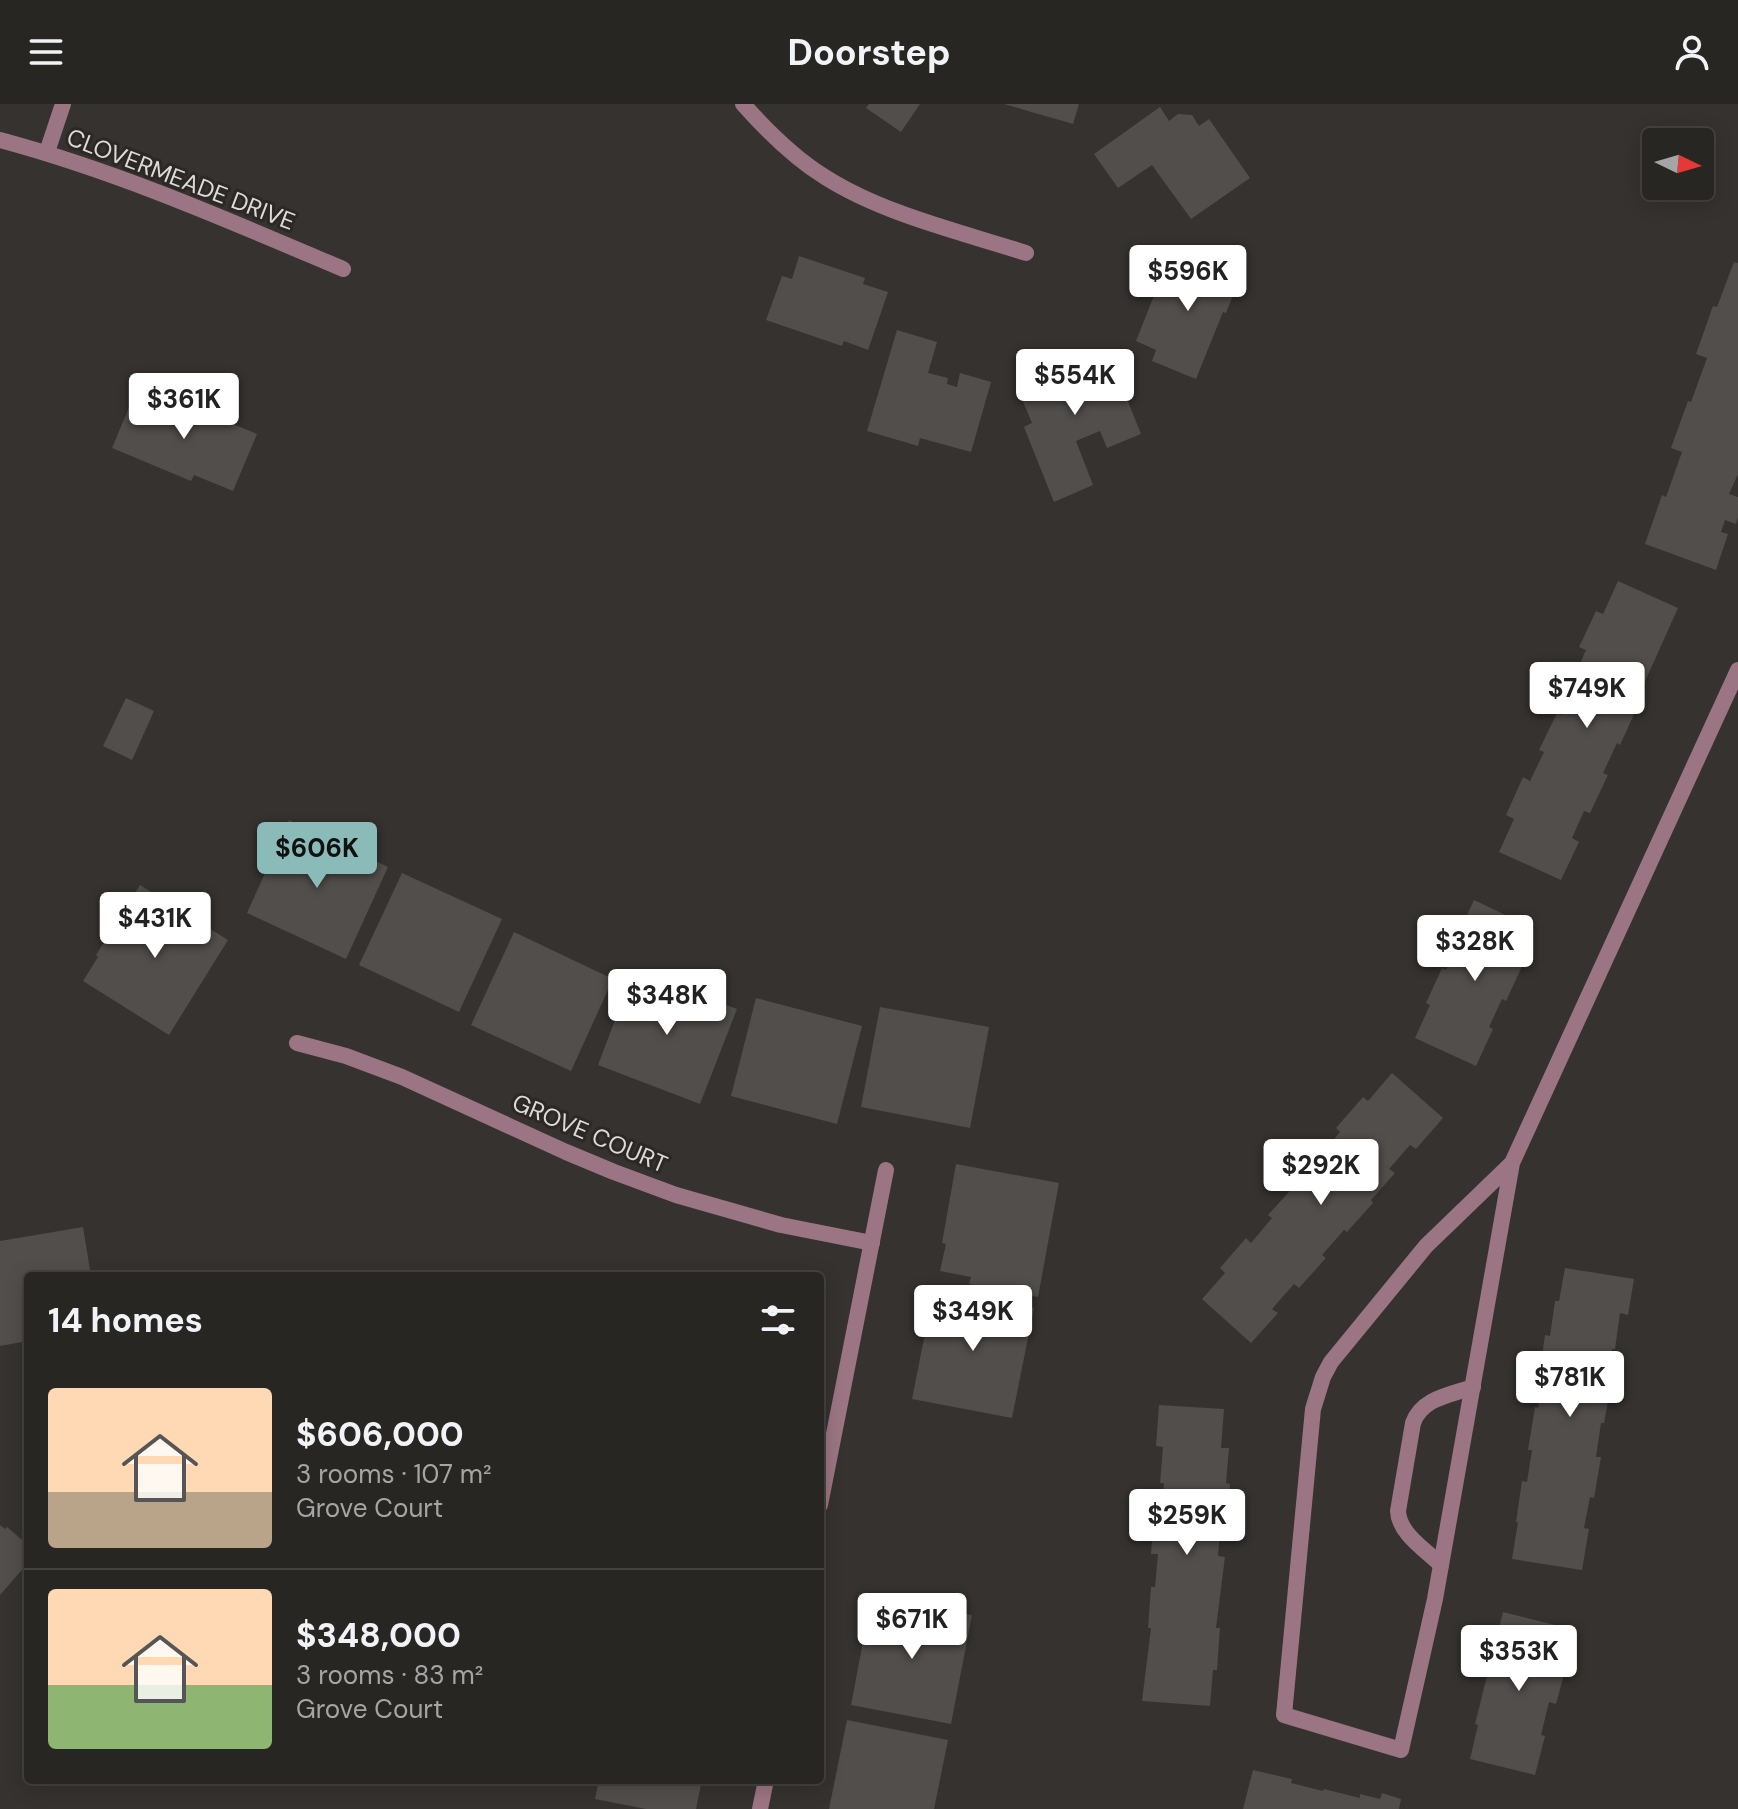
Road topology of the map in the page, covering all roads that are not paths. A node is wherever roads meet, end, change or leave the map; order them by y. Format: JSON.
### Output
{"nodes":[{"id":1,"x":63,"y":104,"type":"edge"},
{"id":2,"x":743,"y":104,"type":"edge"},
{"id":3,"x":0,"y":140,"type":"edge"},
{"id":4,"x":47,"y":152,"type":"junction"},
{"id":5,"x":1026,"y":253,"type":"dead end"},
{"id":6,"x":343,"y":269,"type":"dead end"},
{"id":7,"x":1736,"y":681,"type":"edge"},
{"id":8,"x":297,"y":1043,"type":"dead end"},
{"id":9,"x":1512,"y":1163,"type":"junction"},
{"id":10,"x":886,"y":1170,"type":"dead end"},
{"id":11,"x":872,"y":1243,"type":"junction"},
{"id":12,"x":1473,"y":1387,"type":"junction"},
{"id":13,"x":824,"y":1485,"type":"edge"},
{"id":14,"x":1441,"y":1565,"type":"junction"},
{"id":15,"x":765,"y":1784,"type":"edge"},
{"id":16,"x":760,"y":1809,"type":"edge"}],
"edges":[{"from":1,"to":4,"type":"street"},
{"from":2,"to":5,"type":"street"},
{"from":3,"to":4,"type":"street","name":"CLOVERMEADE DRIVE"},
{"from":4,"to":6,"type":"street","name":"CLOVERMEADE DRIVE"},
{"from":7,"to":9,"type":"street"},
{"from":8,"to":11,"type":"street","name":"GROVE COURT"},
{"from":9,"to":12,"type":"street"},
{"from":9,"to":14,"type":"street"},
{"from":10,"to":11,"type":"street"},
{"from":11,"to":13,"type":"street"},
{"from":12,"to":14,"type":"street"},
{"from":12,"to":14,"type":"street"},
{"from":15,"to":16,"type":"street"}]}
